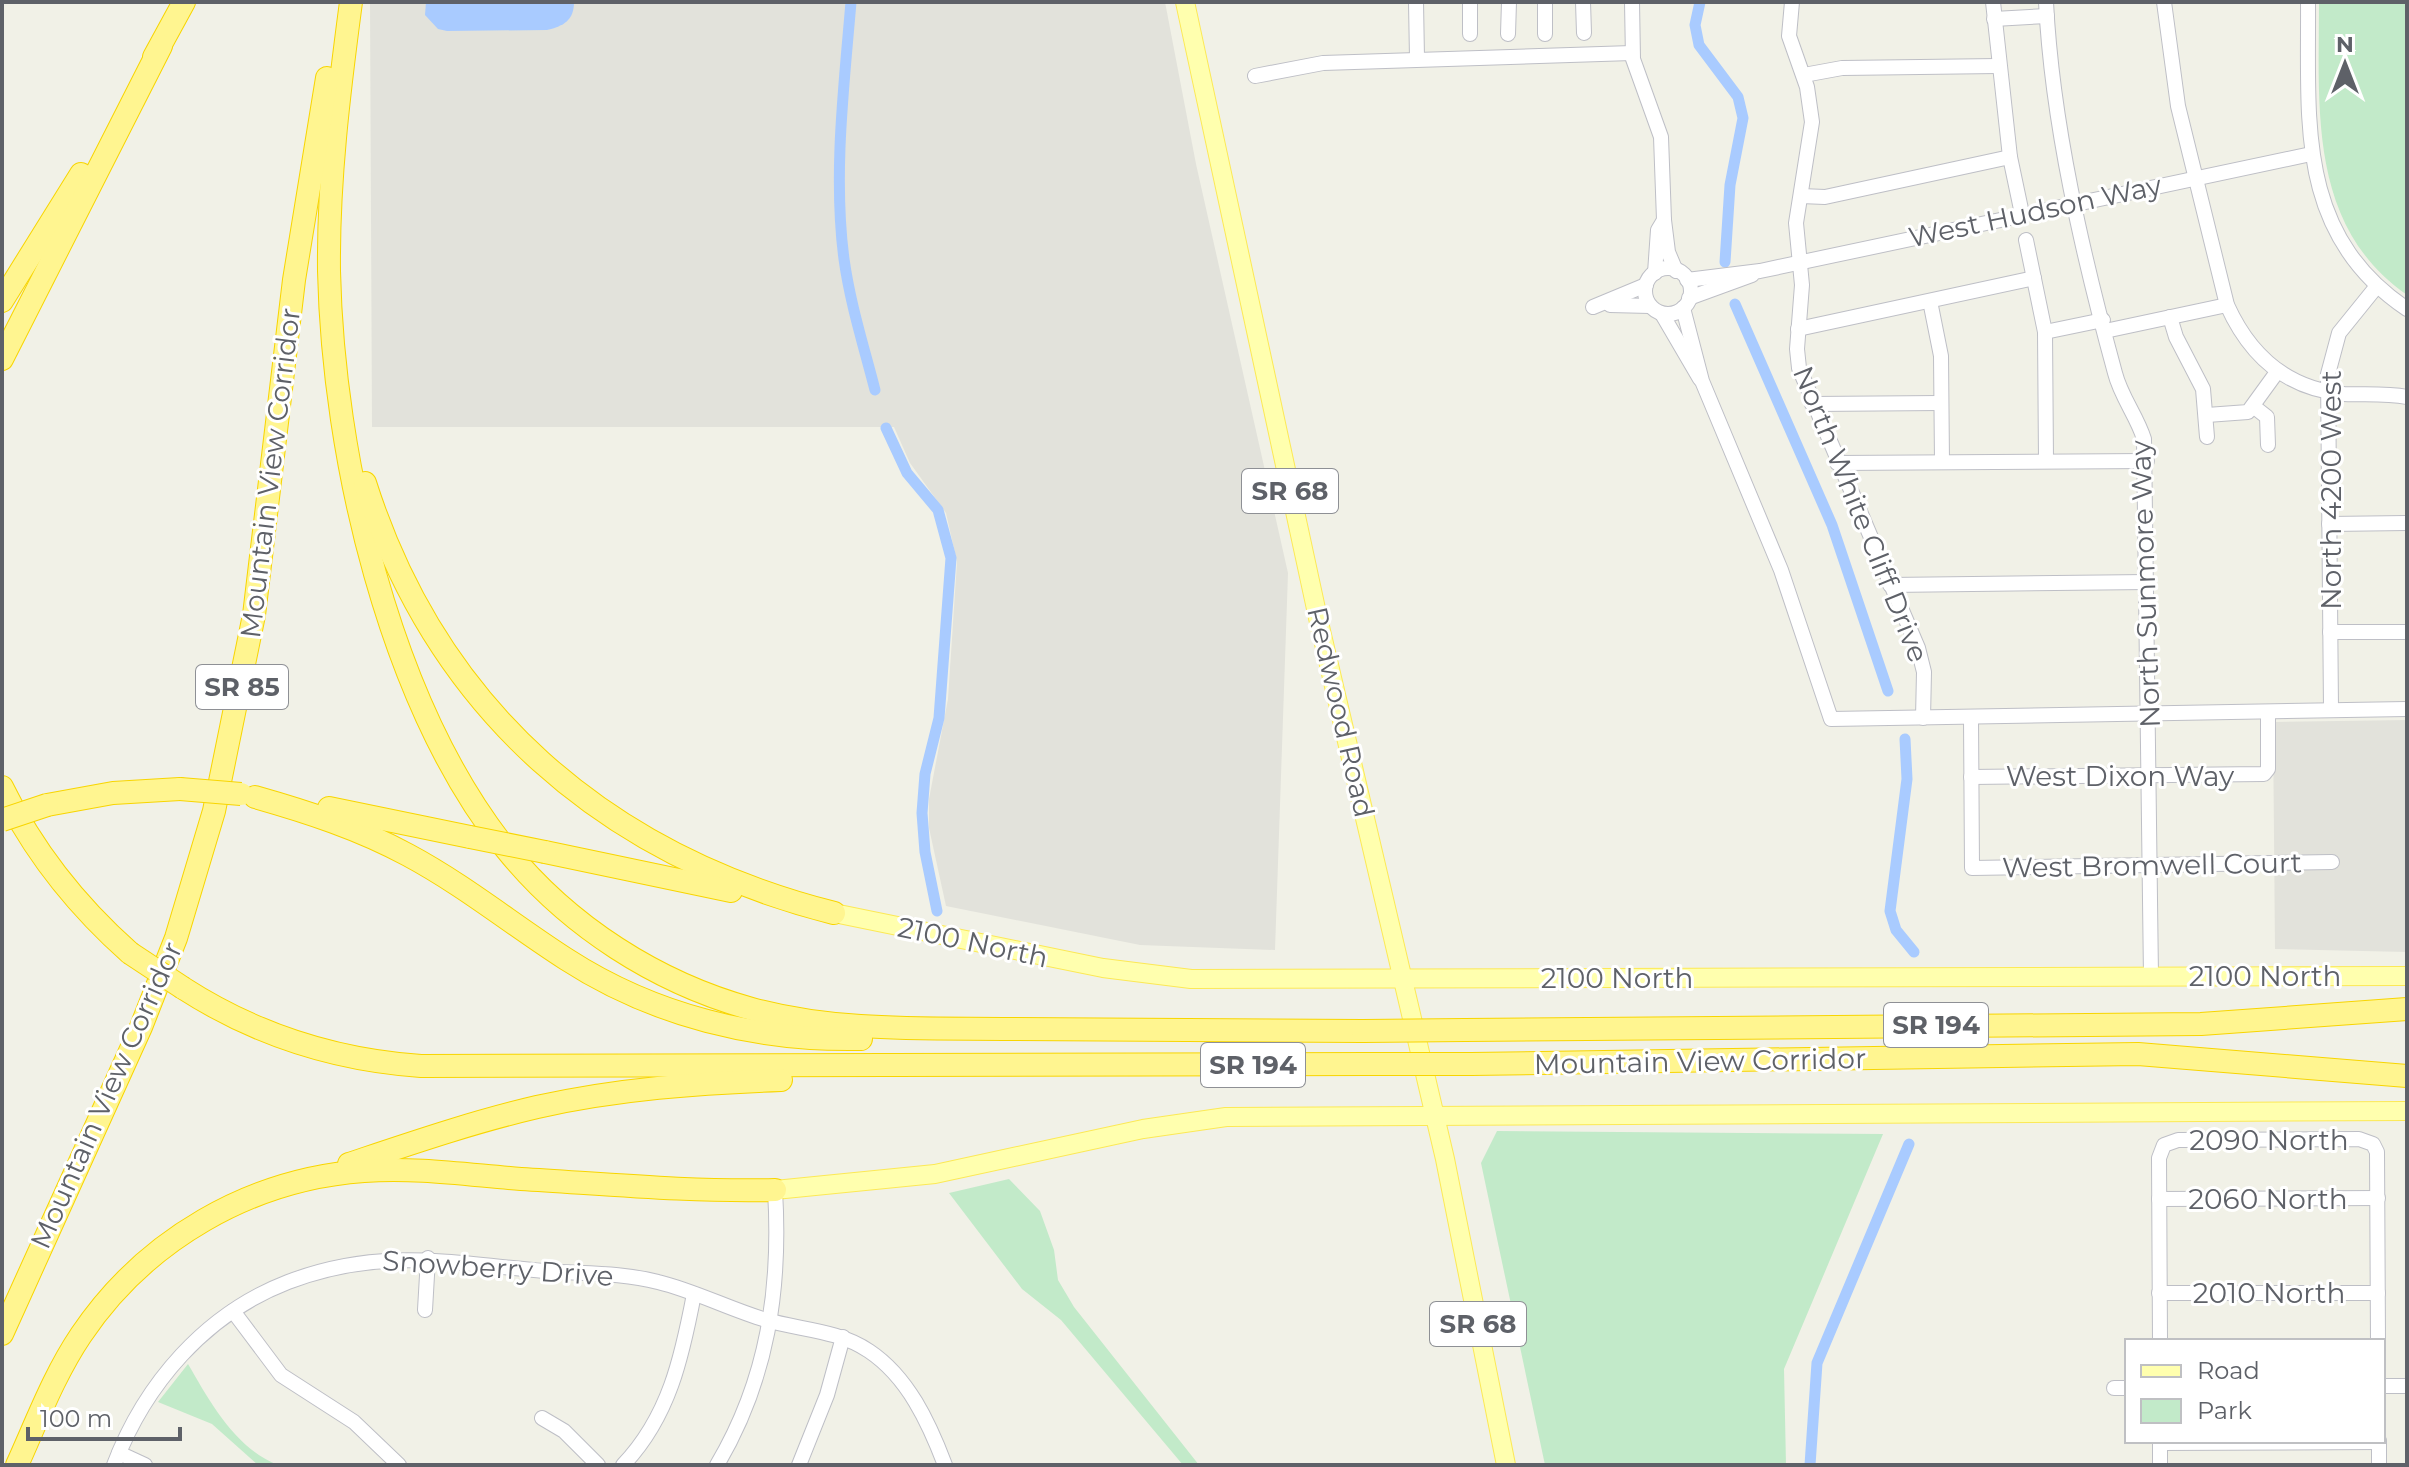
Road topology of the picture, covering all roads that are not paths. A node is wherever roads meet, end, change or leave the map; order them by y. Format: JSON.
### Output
{"nodes":[{"id":1,"x":184,"y":2,"type":"edge"},
{"id":2,"x":341,"y":2,"type":"edge"},
{"id":3,"x":351,"y":2,"type":"edge"},
{"id":4,"x":1185,"y":2,"type":"edge"},
{"id":5,"x":1416,"y":2,"type":"edge"},
{"id":6,"x":1470,"y":2,"type":"edge"},
{"id":7,"x":1509,"y":2,"type":"edge"},
{"id":8,"x":1545,"y":2,"type":"edge"},
{"id":9,"x":1583,"y":2,"type":"edge"},
{"id":10,"x":1632,"y":2,"type":"edge"},
{"id":11,"x":1792,"y":2,"type":"edge"},
{"id":12,"x":1993,"y":2,"type":"edge"},
{"id":13,"x":2164,"y":2,"type":"edge"},
{"id":14,"x":2308,"y":2,"type":"edge"},
{"id":15,"x":2046,"y":9,"type":"edge"},
{"id":16,"x":1994,"y":19,"type":"junction"},
{"id":17,"x":1584,"y":33,"type":"dead end"},
{"id":18,"x":1470,"y":34,"type":"dead end"},
{"id":19,"x":1508,"y":34,"type":"dead end"},
{"id":20,"x":1545,"y":34,"type":"dead end"},
{"id":21,"x":161,"y":46,"type":"junction"},
{"id":22,"x":1632,"y":53,"type":"junction"},
{"id":23,"x":1417,"y":58,"type":"junction"},
{"id":24,"x":1998,"y":66,"type":"junction"},
{"id":25,"x":1804,"y":75,"type":"junction"},
{"id":26,"x":1255,"y":76,"type":"dead end"},
{"id":27,"x":2311,"y":154,"type":"junction"},
{"id":28,"x":2010,"y":157,"type":"junction"},
{"id":29,"x":2196,"y":176,"type":"junction"},
{"id":30,"x":1801,"y":196,"type":"junction"},
{"id":31,"x":2076,"y":202,"type":"junction"},
{"id":32,"x":2022,"y":214,"type":"junction"},
{"id":33,"x":1664,"y":220,"type":"junction"},
{"id":34,"x":2026,"y":240,"type":"dead end"},
{"id":35,"x":1801,"y":262,"type":"junction"},
{"id":36,"x":1760,"y":271,"type":"junction"},
{"id":37,"x":1682,"y":276,"type":"junction"},
{"id":38,"x":2034,"y":278,"type":"junction"},
{"id":39,"x":1650,"y":279,"type":"junction"},
{"id":40,"x":2377,"y":286,"type":"junction"},
{"id":41,"x":2,"y":301,"type":"edge"},
{"id":42,"x":1930,"y":301,"type":"junction"},
{"id":43,"x":1686,"y":303,"type":"junction"},
{"id":44,"x":2227,"y":305,"type":"junction"},
{"id":45,"x":331,"y":309,"type":"junction"},
{"id":46,"x":2407,"y":309,"type":"edge"},
{"id":47,"x":1656,"y":310,"type":"junction"},
{"id":48,"x":2170,"y":317,"type":"junction"},
{"id":49,"x":2104,"y":325,"type":"junction"},
{"id":50,"x":1798,"y":329,"type":"junction"},
{"id":51,"x":2045,"y":332,"type":"junction"},
{"id":52,"x":2,"y":359,"type":"edge"},
{"id":53,"x":2277,"y":372,"type":"junction"},
{"id":54,"x":1702,"y":381,"type":"junction"},
{"id":55,"x":2328,"y":391,"type":"junction"},
{"id":56,"x":2407,"y":397,"type":"edge"},
{"id":57,"x":1941,"y":403,"type":"junction"},
{"id":58,"x":1812,"y":404,"type":"junction"},
{"id":59,"x":2253,"y":406,"type":"junction"},
{"id":60,"x":2207,"y":415,"type":"junction"},
{"id":61,"x":2207,"y":437,"type":"dead end"},
{"id":62,"x":2268,"y":445,"type":"dead end"},
{"id":63,"x":2046,"y":461,"type":"junction"},
{"id":64,"x":2147,"y":461,"type":"junction"},
{"id":65,"x":1942,"y":462,"type":"junction"},
{"id":66,"x":1837,"y":463,"type":"junction"},
{"id":67,"x":2407,"y":523,"type":"edge"},
{"id":68,"x":2329,"y":524,"type":"junction"},
{"id":69,"x":2148,"y":582,"type":"junction"},
{"id":70,"x":1890,"y":585,"type":"junction"},
{"id":71,"x":2330,"y":632,"type":"junction"},
{"id":72,"x":2407,"y":632,"type":"edge"},
{"id":73,"x":2331,"y":709,"type":"junction"},
{"id":74,"x":2407,"y":709,"type":"edge"},
{"id":75,"x":2268,"y":712,"type":"junction"},
{"id":76,"x":2149,"y":716,"type":"junction"},
{"id":77,"x":1923,"y":718,"type":"junction"},
{"id":78,"x":1971,"y":718,"type":"junction"},
{"id":79,"x":2150,"y":776,"type":"junction"},
{"id":80,"x":1971,"y":777,"type":"junction"},
{"id":81,"x":2,"y":787,"type":"edge"},
{"id":82,"x":248,"y":796,"type":"junction"},
{"id":83,"x":2,"y":820,"type":"edge"},
{"id":84,"x":2332,"y":862,"type":"dead end"},
{"id":85,"x":2150,"y":865,"type":"junction"},
{"id":86,"x":834,"y":913,"type":"junction"},
{"id":87,"x":2151,"y":976,"type":"junction"},
{"id":88,"x":2407,"y":976,"type":"edge"},
{"id":89,"x":1404,"y":978,"type":"junction"},
{"id":90,"x":2407,"y":1009,"type":"edge"},
{"id":91,"x":1170,"y":1031,"type":"junction"},
{"id":92,"x":1136,"y":1065,"type":"junction"},
{"id":93,"x":2407,"y":1076,"type":"edge"},
{"id":94,"x":2407,"y":1111,"type":"edge"},
{"id":95,"x":1435,"y":1116,"type":"junction"},
{"id":96,"x":287,"y":1184,"type":"junction"},
{"id":97,"x":775,"y":1190,"type":"junction"},
{"id":98,"x":2378,"y":1198,"type":"junction"},
{"id":99,"x":2159,"y":1199,"type":"junction"},
{"id":100,"x":428,"y":1258,"type":"junction"},
{"id":101,"x":2159,"y":1293,"type":"junction"},
{"id":102,"x":2378,"y":1293,"type":"junction"},
{"id":103,"x":694,"y":1294,"type":"junction"},
{"id":104,"x":425,"y":1310,"type":"dead end"},
{"id":105,"x":233,"y":1311,"type":"junction"},
{"id":106,"x":771,"y":1321,"type":"junction"},
{"id":107,"x":2,"y":1334,"type":"edge"},
{"id":108,"x":843,"y":1337,"type":"junction"},
{"id":109,"x":2160,"y":1339,"type":"edge"},
{"id":110,"x":2378,"y":1339,"type":"edge"},
{"id":111,"x":2385,"y":1386,"type":"edge"},
{"id":112,"x":2407,"y":1386,"type":"edge"},
{"id":113,"x":542,"y":1418,"type":"dead end"},
{"id":114,"x":2160,"y":1443,"type":"edge"},
{"id":115,"x":2379,"y":1443,"type":"edge"},
{"id":116,"x":116,"y":1459,"type":"edge"},
{"id":117,"x":17,"y":1465,"type":"edge"},
{"id":118,"x":145,"y":1465,"type":"edge"},
{"id":119,"x":399,"y":1465,"type":"edge"},
{"id":120,"x":598,"y":1465,"type":"edge"},
{"id":121,"x":623,"y":1465,"type":"edge"},
{"id":122,"x":717,"y":1465,"type":"edge"},
{"id":123,"x":799,"y":1465,"type":"edge"},
{"id":124,"x":945,"y":1465,"type":"edge"},
{"id":125,"x":1506,"y":1465,"type":"edge"},
{"id":126,"x":2160,"y":1465,"type":"edge"},
{"id":127,"x":2379,"y":1465,"type":"edge"}],
"edges":[{"from":1,"to":21,"type":"highway"},
{"from":2,"to":107,"type":"highway","name":"Mountain View Corridor","number":"SR 85"},
{"from":3,"to":45,"type":"highway"},
{"from":4,"to":89,"type":"main road","name":"Redwood Road","number":"SR 68"},
{"from":5,"to":23,"type":"street"},
{"from":6,"to":18,"type":"street"},
{"from":7,"to":19,"type":"street"},
{"from":8,"to":20,"type":"street"},
{"from":9,"to":17,"type":"street"},
{"from":10,"to":22,"type":"street"},
{"from":11,"to":25,"type":"street","name":"North White Cliff Drive"},
{"from":12,"to":16,"type":"street"},
{"from":13,"to":29,"type":"street"},
{"from":14,"to":27,"type":"street"},
{"from":15,"to":16,"type":"street"},
{"from":15,"to":31,"type":"street","name":"North Sunmore Way"},
{"from":16,"to":24,"type":"street"},
{"from":21,"to":41,"type":"highway"},
{"from":21,"to":52,"type":"highway"},
{"from":22,"to":23,"type":"street"},
{"from":22,"to":33,"type":"street"},
{"from":23,"to":26,"type":"street"},
{"from":24,"to":25,"type":"street"},
{"from":24,"to":28,"type":"street"},
{"from":25,"to":30,"type":"street","name":"North White Cliff Drive"},
{"from":27,"to":29,"type":"street","name":"West Hudson Way"},
{"from":27,"to":40,"type":"street"},
{"from":28,"to":30,"type":"street"},
{"from":28,"to":32,"type":"street"},
{"from":29,"to":31,"type":"street","name":"West Hudson Way"},
{"from":29,"to":44,"type":"street"},
{"from":30,"to":35,"type":"street","name":"North White Cliff Drive"},
{"from":31,"to":32,"type":"street","name":"West Hudson Way"},
{"from":31,"to":49,"type":"street","name":"North Sunmore Way"},
{"from":32,"to":35,"type":"street","name":"West Hudson Way"},
{"from":33,"to":37,"type":"street"},
{"from":33,"to":39,"type":"street"},
{"from":34,"to":38,"type":"street"},
{"from":35,"to":36,"type":"street","name":"West Hudson Way"},
{"from":35,"to":50,"type":"street","name":"North White Cliff Drive"},
{"from":36,"to":37,"type":"street","name":"West Hudson Way"},
{"from":36,"to":43,"type":"street","name":"West Hudson Way"},
{"from":37,"to":39,"type":"street","name":"West Hudson Way"},
{"from":37,"to":43,"type":"street"},
{"from":38,"to":42,"type":"street"},
{"from":38,"to":51,"type":"street"},
{"from":39,"to":47,"type":"street"},
{"from":39,"to":47,"type":"street","name":"West Hudson Way"},
{"from":40,"to":46,"type":"street"},
{"from":40,"to":55,"type":"street","name":"North 4200 West"},
{"from":42,"to":50,"type":"street"},
{"from":42,"to":57,"type":"street"},
{"from":43,"to":47,"type":"street","name":"West Hudson Way"},
{"from":43,"to":54,"type":"street"},
{"from":44,"to":48,"type":"street"},
{"from":44,"to":53,"type":"street"},
{"from":45,"to":86,"type":"highway"},
{"from":45,"to":91,"type":"highway"},
{"from":47,"to":54,"type":"street"},
{"from":48,"to":49,"type":"street"},
{"from":48,"to":60,"type":"street"},
{"from":49,"to":51,"type":"street"},
{"from":49,"to":64,"type":"street","name":"North Sunmore Way"},
{"from":50,"to":58,"type":"street","name":"North White Cliff Drive"},
{"from":51,"to":63,"type":"street"},
{"from":53,"to":55,"type":"street"},
{"from":53,"to":59,"type":"street"},
{"from":54,"to":77,"type":"street"},
{"from":55,"to":56,"type":"street"},
{"from":55,"to":68,"type":"street","name":"North 4200 West"},
{"from":57,"to":58,"type":"street"},
{"from":57,"to":65,"type":"street"},
{"from":58,"to":66,"type":"street","name":"North White Cliff Drive"},
{"from":59,"to":60,"type":"street"},
{"from":59,"to":62,"type":"street"},
{"from":60,"to":61,"type":"street"},
{"from":63,"to":64,"type":"street"},
{"from":63,"to":65,"type":"street"},
{"from":64,"to":69,"type":"street","name":"North Sunmore Way"},
{"from":65,"to":66,"type":"street"},
{"from":66,"to":70,"type":"street","name":"North White Cliff Drive"},
{"from":67,"to":68,"type":"street"},
{"from":68,"to":71,"type":"street","name":"North 4200 West"},
{"from":69,"to":70,"type":"street"},
{"from":69,"to":76,"type":"street","name":"North Sunmore Way"},
{"from":70,"to":77,"type":"street","name":"North White Cliff Drive"},
{"from":71,"to":72,"type":"street"},
{"from":71,"to":73,"type":"street","name":"North 4200 West"},
{"from":73,"to":74,"type":"street"},
{"from":73,"to":75,"type":"street"},
{"from":75,"to":76,"type":"street"},
{"from":75,"to":79,"type":"street","name":"West Dixon Way"},
{"from":76,"to":78,"type":"street"},
{"from":76,"to":79,"type":"street","name":"North Sunmore Way"},
{"from":77,"to":78,"type":"street"},
{"from":78,"to":80,"type":"street"},
{"from":79,"to":80,"type":"street","name":"West Dixon Way"},
{"from":79,"to":85,"type":"street","name":"North Sunmore Way"},
{"from":80,"to":85,"type":"street","name":"West Bromwell Court"},
{"from":81,"to":92,"type":"highway","bridge":true},
{"from":82,"to":83,"type":"highway","bridge":true},
{"from":82,"to":86,"type":"highway","bridge":true},
{"from":82,"to":91,"type":"highway"},
{"from":84,"to":85,"type":"street","name":"West Bromwell Court"},
{"from":85,"to":87,"type":"street","name":"North Sunmore Way"},
{"from":86,"to":89,"type":"main road","name":"2100 North"},
{"from":87,"to":88,"type":"main road","name":"2100 North"},
{"from":87,"to":89,"type":"main road","name":"2100 North"},
{"from":89,"to":95,"type":"main road","name":"Redwood Road","number":"SR 68"},
{"from":90,"to":91,"type":"highway","name":"Mountain View Corridor","number":"SR 194","bridge":true},
{"from":92,"to":93,"type":"highway","name":"Mountain View Corridor","number":"SR 194","bridge":true},
{"from":92,"to":96,"type":"highway"},
{"from":94,"to":95,"type":"main road"},
{"from":95,"to":97,"type":"main road"},
{"from":95,"to":125,"type":"main road","name":"Redwood Road","number":"SR 68"},
{"from":96,"to":97,"type":"highway"},
{"from":96,"to":117,"type":"highway"},
{"from":97,"to":106,"type":"street"},
{"from":98,"to":99,"type":"street","name":"2060 North"},
{"from":98,"to":99,"type":"street","name":"2090 North"},
{"from":98,"to":102,"type":"street"},
{"from":99,"to":101,"type":"street"},
{"from":100,"to":103,"type":"street","name":"Snowberry Drive"},
{"from":100,"to":104,"type":"street"},
{"from":100,"to":105,"type":"street","name":"Snowberry Drive"},
{"from":101,"to":102,"type":"street","name":"2010 North"},
{"from":101,"to":109,"type":"street"},
{"from":102,"to":110,"type":"street"},
{"from":103,"to":106,"type":"street","name":"Snowberry Drive"},
{"from":103,"to":121,"type":"street"},
{"from":105,"to":116,"type":"street","name":"Snowberry Drive"},
{"from":105,"to":119,"type":"street"},
{"from":106,"to":108,"type":"street","name":"Snowberry Drive"},
{"from":106,"to":122,"type":"street"},
{"from":108,"to":123,"type":"street"},
{"from":108,"to":124,"type":"street","name":"Snowberry Drive"},
{"from":111,"to":112,"type":"street"},
{"from":113,"to":120,"type":"street"},
{"from":114,"to":126,"type":"street"},
{"from":115,"to":127,"type":"street"},
{"from":116,"to":118,"type":"street"}]}
